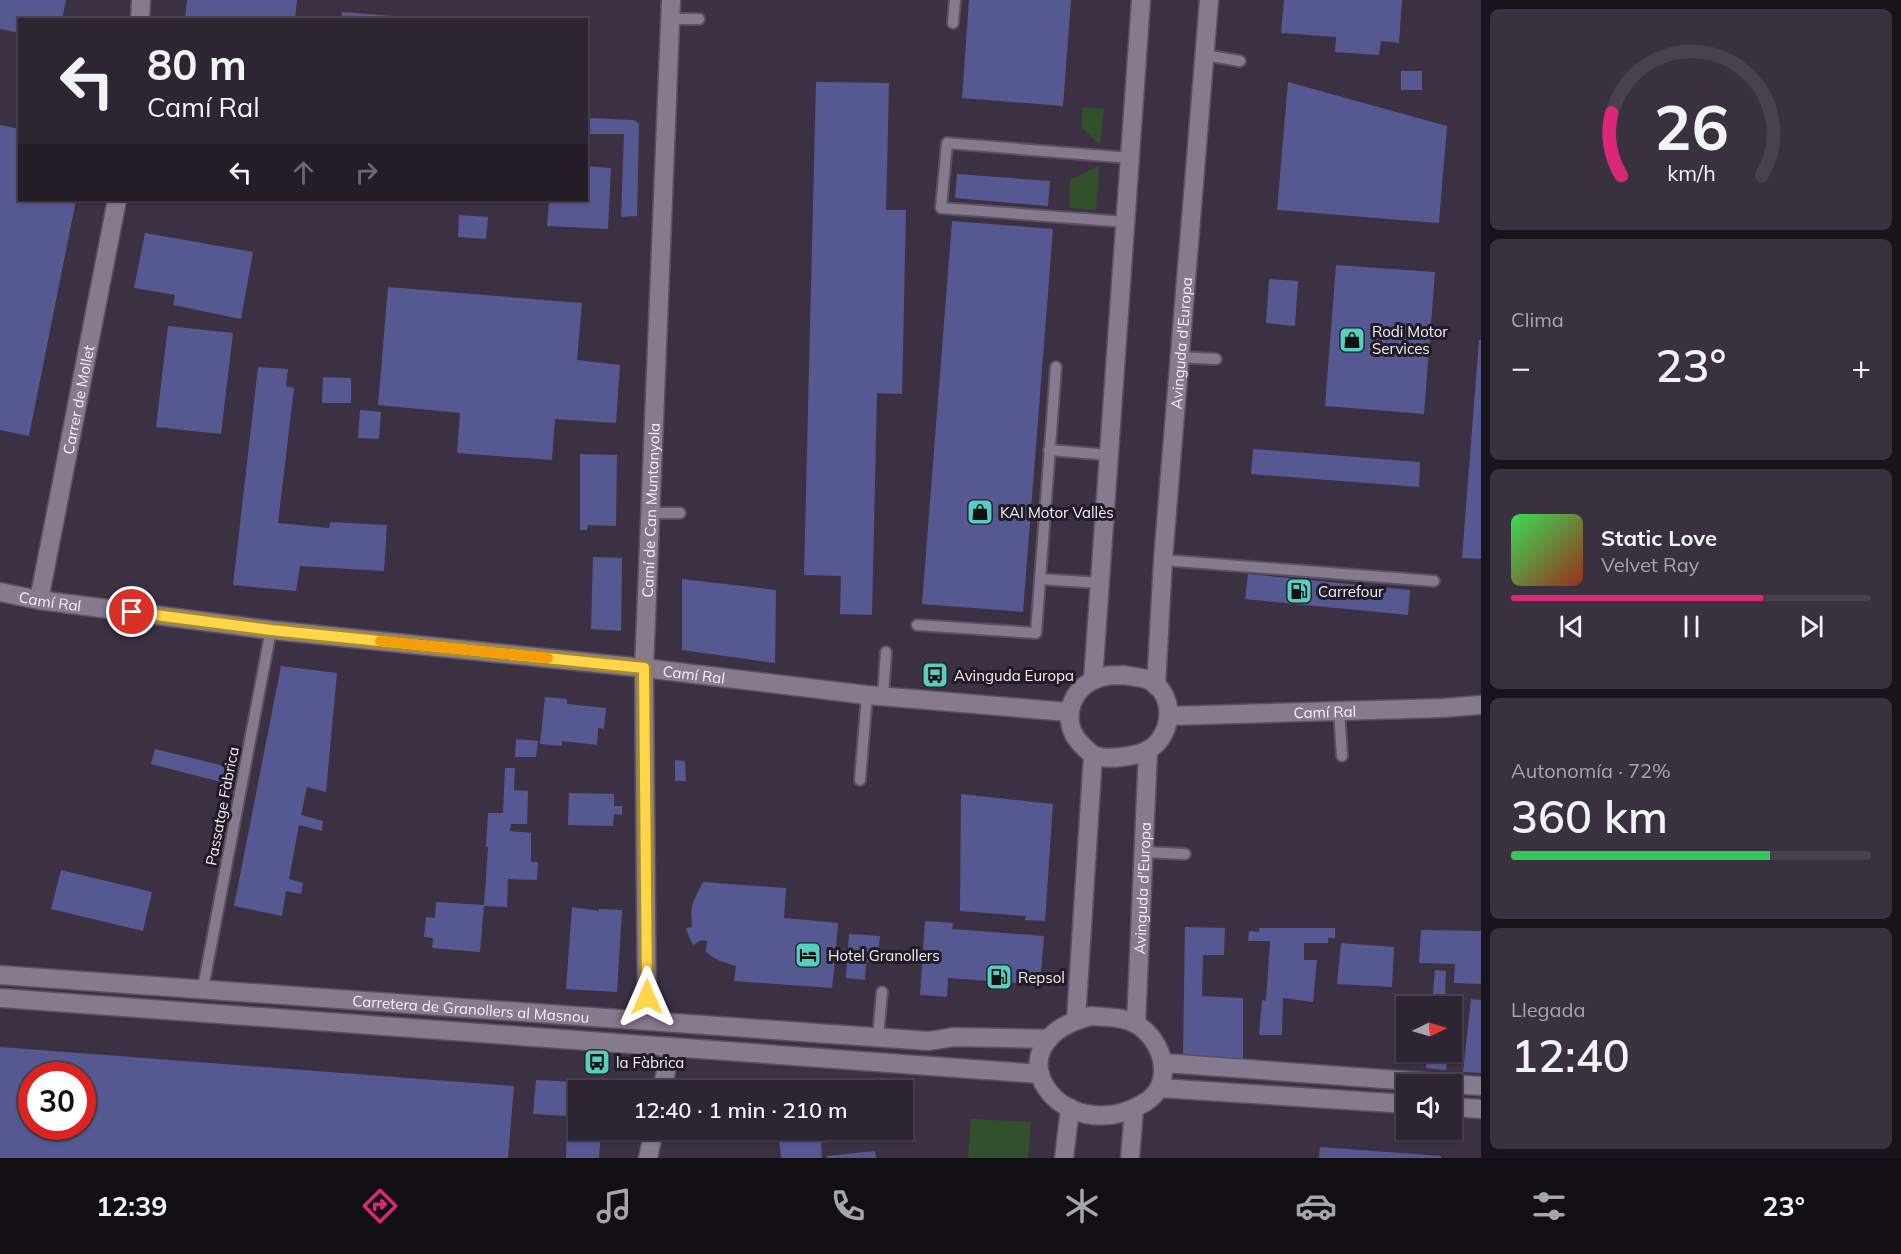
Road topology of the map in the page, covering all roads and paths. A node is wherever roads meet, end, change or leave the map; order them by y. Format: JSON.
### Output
{"nodes":[{"id":1,"x":141,"y":0,"type":"edge"},
{"id":2,"x":671,"y":0,"type":"edge"},
{"id":3,"x":955,"y":0,"type":"edge"},
{"id":4,"x":1141,"y":0,"type":"edge"},
{"id":5,"x":1209,"y":0,"type":"edge"},
{"id":6,"x":140,"y":18,"type":"edge"},
{"id":7,"x":670,"y":19,"type":"junction"},
{"id":8,"x":699,"y":20,"type":"dead end"},
{"id":9,"x":953,"y":23,"type":"dead end"},
{"id":10,"x":1204,"y":55,"type":"junction"},
{"id":11,"x":1240,"y":60,"type":"dead end"},
{"id":12,"x":1130,"y":158,"type":"junction"},
{"id":13,"x":117,"y":201,"type":"edge"},
{"id":14,"x":1126,"y":222,"type":"junction"},
{"id":15,"x":1179,"y":357,"type":"junction"},
{"id":16,"x":1216,"y":359,"type":"dead end"},
{"id":17,"x":1056,"y":367,"type":"dead end"},
{"id":18,"x":1049,"y":450,"type":"junction"},
{"id":19,"x":1109,"y":455,"type":"junction"},
{"id":20,"x":651,"y":513,"type":"junction"},
{"id":21,"x":680,"y":513,"type":"dead end"},
{"id":22,"x":1162,"y":560,"type":"junction"},
{"id":23,"x":1040,"y":579,"type":"junction"},
{"id":24,"x":1434,"y":581,"type":"dead end"},
{"id":25,"x":1100,"y":583,"type":"junction"},
{"id":26,"x":0,"y":592,"type":"edge"},
{"id":27,"x":39,"y":600,"type":"junction"},
{"id":28,"x":917,"y":625,"type":"dead end"},
{"id":29,"x":271,"y":630,"type":"junction"},
{"id":30,"x":886,"y":652,"type":"dead end"},
{"id":31,"x":644,"y":668,"type":"junction"},
{"id":32,"x":1093,"y":680,"type":"junction"},
{"id":33,"x":1156,"y":686,"type":"junction"},
{"id":34,"x":875,"y":696,"type":"junction"},
{"id":35,"x":1481,"y":705,"type":"edge"},
{"id":36,"x":1338,"y":711,"type":"junction"},
{"id":37,"x":1068,"y":712,"type":"junction"},
{"id":38,"x":1169,"y":716,"type":"junction"},
{"id":39,"x":1148,"y":750,"type":"junction"},
{"id":40,"x":1093,"y":755,"type":"junction"},
{"id":41,"x":1342,"y":756,"type":"dead end"},
{"id":42,"x":860,"y":780,"type":"dead end"},
{"id":43,"x":1144,"y":852,"type":"junction"},
{"id":44,"x":1185,"y":854,"type":"dead end"},
{"id":45,"x":0,"y":975,"type":"edge"},
{"id":46,"x":203,"y":988,"type":"junction"},
{"id":47,"x":882,"y":992,"type":"dead end"},
{"id":48,"x":0,"y":998,"type":"edge"},
{"id":49,"x":647,"y":1020,"type":"junction"},
{"id":50,"x":1076,"y":1020,"type":"junction"},
{"id":51,"x":1136,"y":1024,"type":"junction"},
{"id":52,"x":878,"y":1037,"type":"junction"},
{"id":53,"x":1049,"y":1039,"type":"junction"},
{"id":54,"x":671,"y":1047,"type":"junction"},
{"id":55,"x":1164,"y":1063,"type":"junction"},
{"id":56,"x":1040,"y":1074,"type":"junction"},
{"id":57,"x":664,"y":1080,"type":"edge"},
{"id":58,"x":1481,"y":1086,"type":"edge"},
{"id":59,"x":1160,"y":1088,"type":"junction"},
{"id":60,"x":1396,"y":1103,"type":"edge"},
{"id":61,"x":1070,"y":1108,"type":"junction"},
{"id":62,"x":1462,"y":1108,"type":"edge"},
{"id":63,"x":1134,"y":1109,"type":"junction"},
{"id":64,"x":1481,"y":1109,"type":"edge"},
{"id":65,"x":652,"y":1140,"type":"edge"},
{"id":66,"x":648,"y":1158,"type":"edge"},
{"id":67,"x":1064,"y":1158,"type":"edge"},
{"id":68,"x":1130,"y":1158,"type":"edge"}],
"edges":[{"from":1,"to":6,"type":"street"},
{"from":2,"to":7,"type":"street","name":"Camí de Can Muntanyola"},
{"from":3,"to":9,"type":"lane"},
{"from":4,"to":12,"type":"street"},
{"from":5,"to":10,"type":"street","name":"Avinguda d'Europa"},
{"from":7,"to":8,"type":"lane"},
{"from":7,"to":20,"type":"street","name":"Camí de Can Muntanyola"},
{"from":10,"to":11,"type":"lane"},
{"from":10,"to":15,"type":"street","name":"Avinguda d'Europa"},
{"from":12,"to":14,"type":"street"},
{"from":12,"to":14,"type":"lane"},
{"from":13,"to":27,"type":"street","name":"Carrer de Mollet"},
{"from":14,"to":19,"type":"street"},
{"from":15,"to":16,"type":"lane"},
{"from":15,"to":22,"type":"street","name":"Avinguda d'Europa"},
{"from":17,"to":18,"type":"lane"},
{"from":18,"to":19,"type":"lane"},
{"from":18,"to":23,"type":"lane"},
{"from":19,"to":25,"type":"street"},
{"from":20,"to":21,"type":"lane"},
{"from":20,"to":31,"type":"street","name":"Camí de Can Muntanyola"},
{"from":22,"to":24,"type":"lane"},
{"from":22,"to":33,"type":"street","name":"Avinguda d'Europa"},
{"from":23,"to":25,"type":"lane"},
{"from":23,"to":28,"type":"lane"},
{"from":25,"to":32,"type":"street"},
{"from":26,"to":27,"type":"street","name":"Camí Ral"},
{"from":27,"to":29,"type":"street","name":"Camí Ral"},
{"from":29,"to":31,"type":"street","name":"Camí Ral"},
{"from":29,"to":46,"type":"lane","name":"Passatge Fàbrica"},
{"from":30,"to":34,"type":"lane"},
{"from":31,"to":34,"type":"street","name":"Camí Ral"},
{"from":31,"to":49,"type":"street","name":"Camí de Can Muntanyola"},
{"from":32,"to":33,"type":"street"},
{"from":32,"to":37,"type":"street"},
{"from":33,"to":38,"type":"street"},
{"from":34,"to":37,"type":"street","name":"Camí Ral"},
{"from":34,"to":42,"type":"lane"},
{"from":35,"to":36,"type":"street","name":"Camí Ral"},
{"from":36,"to":38,"type":"street","name":"Camí Ral"},
{"from":36,"to":41,"type":"lane"},
{"from":37,"to":40,"type":"street"},
{"from":38,"to":39,"type":"street"},
{"from":39,"to":40,"type":"street"},
{"from":39,"to":43,"type":"street","name":"Avinguda d'Europa"},
{"from":40,"to":50,"type":"street"},
{"from":43,"to":44,"type":"lane"},
{"from":43,"to":51,"type":"street","name":"Avinguda d'Europa"},
{"from":45,"to":46,"type":"street","name":"Carretera de Granollers al Masnou"},
{"from":46,"to":49,"type":"street","name":"Carretera de Granollers al Masnou"},
{"from":47,"to":52,"type":"lane"},
{"from":48,"to":54,"type":"street","name":"Carretera de Granollers al Masnou"},
{"from":49,"to":52,"type":"street","name":"Carretera de Granollers al Masnou"},
{"from":50,"to":51,"type":"street"},
{"from":50,"to":53,"type":"street"},
{"from":51,"to":55,"type":"street"},
{"from":52,"to":53,"type":"street","name":"Carretera de Granollers al Masnou"},
{"from":53,"to":56,"type":"street"},
{"from":54,"to":56,"type":"street","name":"Carretera de Granollers al Masnou"},
{"from":54,"to":57,"type":"street"},
{"from":55,"to":58,"type":"street"},
{"from":55,"to":59,"type":"street"},
{"from":56,"to":61,"type":"street"},
{"from":59,"to":60,"type":"street"},
{"from":59,"to":63,"type":"street"},
{"from":61,"to":63,"type":"street"},
{"from":61,"to":67,"type":"street"},
{"from":62,"to":64,"type":"street"},
{"from":63,"to":68,"type":"street"},
{"from":65,"to":66,"type":"street"}]}
